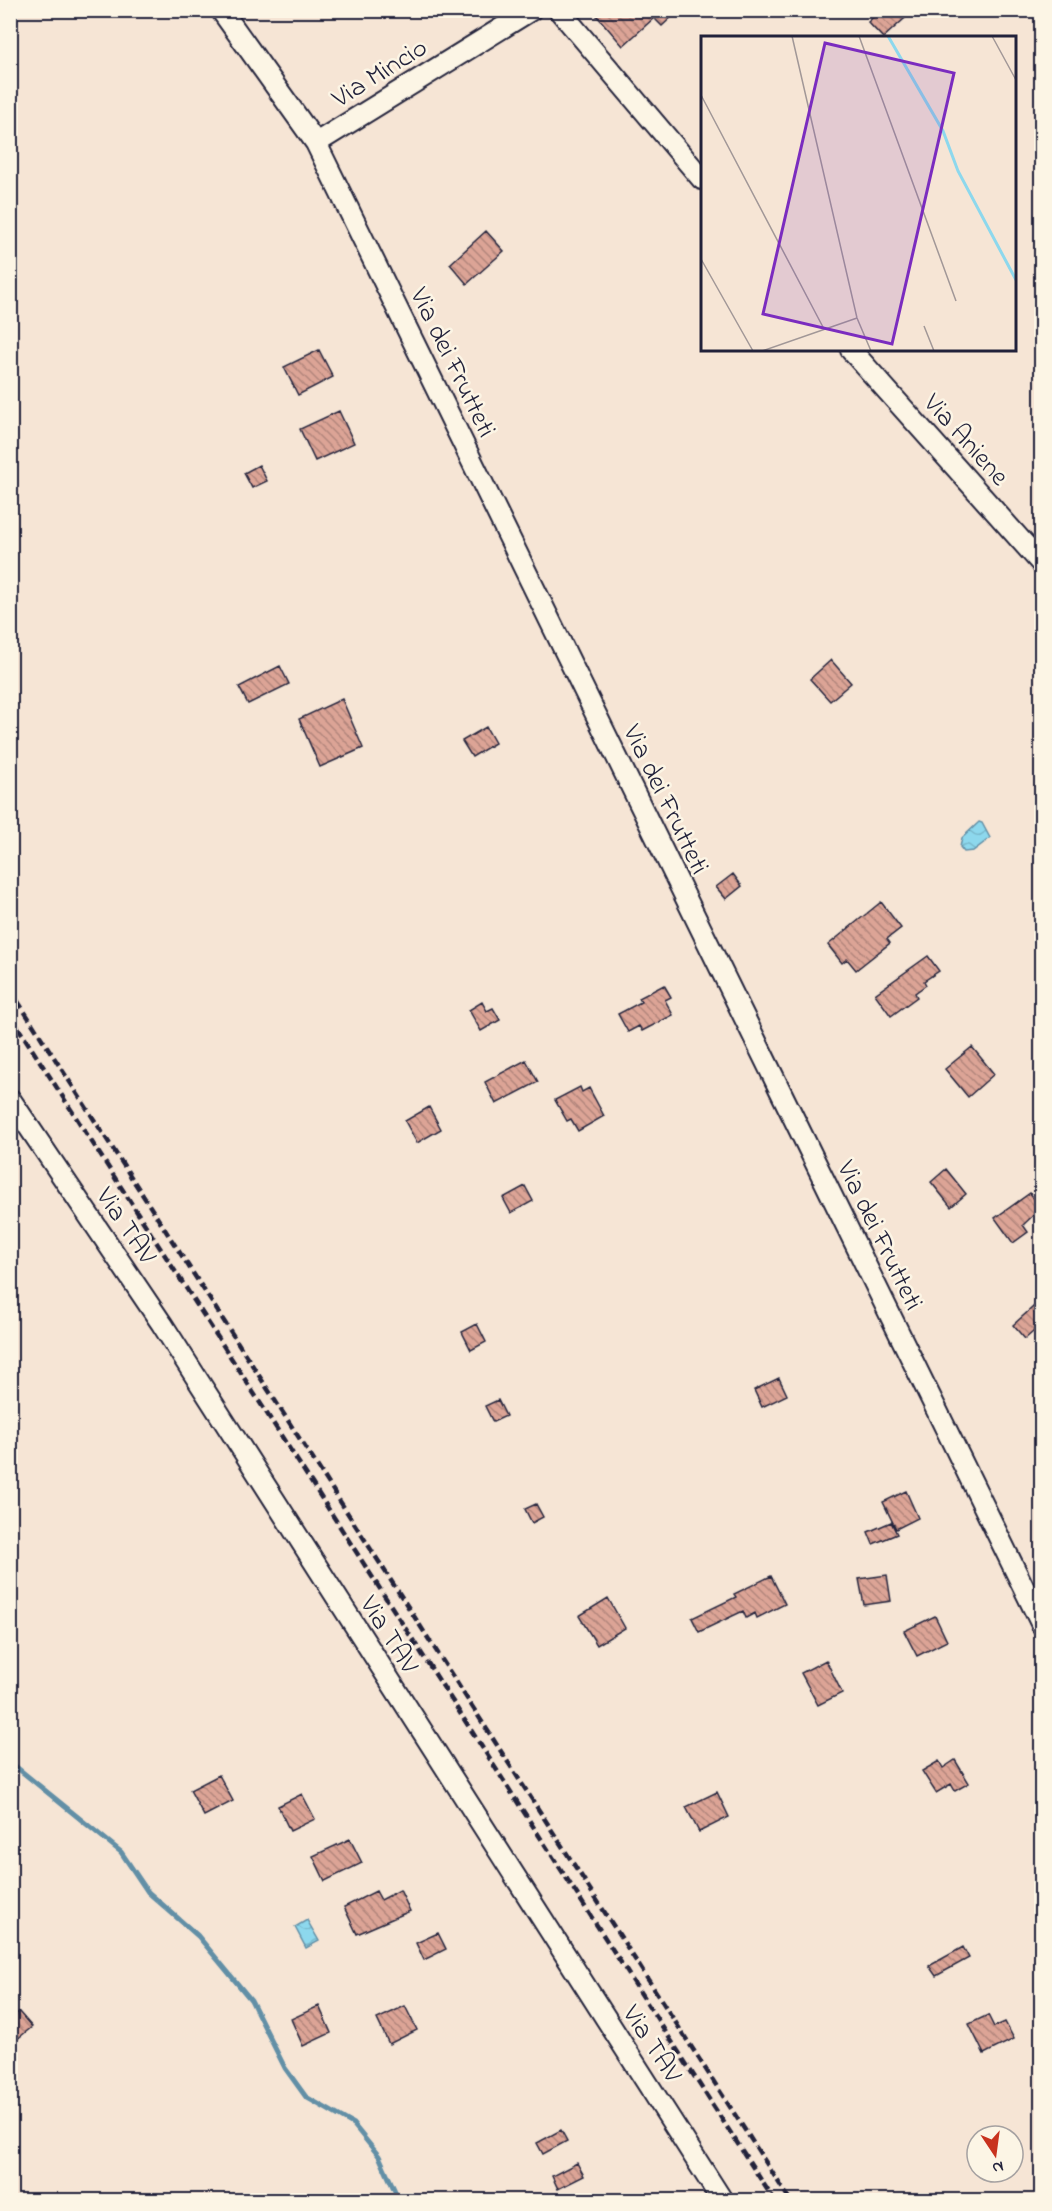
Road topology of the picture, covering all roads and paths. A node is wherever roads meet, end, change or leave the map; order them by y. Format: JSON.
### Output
{"nodes":[{"id":1,"x":221,"y":10,"type":"edge"},
{"id":2,"x":531,"y":10,"type":"edge"},
{"id":3,"x":559,"y":10,"type":"edge"},
{"id":4,"x":316,"y":143,"type":"junction"},
{"id":5,"x":701,"y":178,"type":"edge"},
{"id":6,"x":852,"y":351,"type":"edge"},
{"id":7,"x":1041,"y":564,"type":"edge"},
{"id":8,"x":10,"y":1099,"type":"edge"},
{"id":9,"x":1041,"y":1625,"type":"edge"},
{"id":10,"x":722,"y":2200,"type":"edge"}],
"edges":[{"from":1,"to":4,"type":"street","name":"Via dei Frutteti"},
{"from":2,"to":4,"type":"street","name":"Via Mincio"},
{"from":3,"to":5,"type":"street"},
{"from":4,"to":9,"type":"street","name":"Via dei Frutteti"},
{"from":6,"to":7,"type":"street","name":"Via Aniene"},
{"from":8,"to":10,"type":"street","name":"Via TAV"}]}
